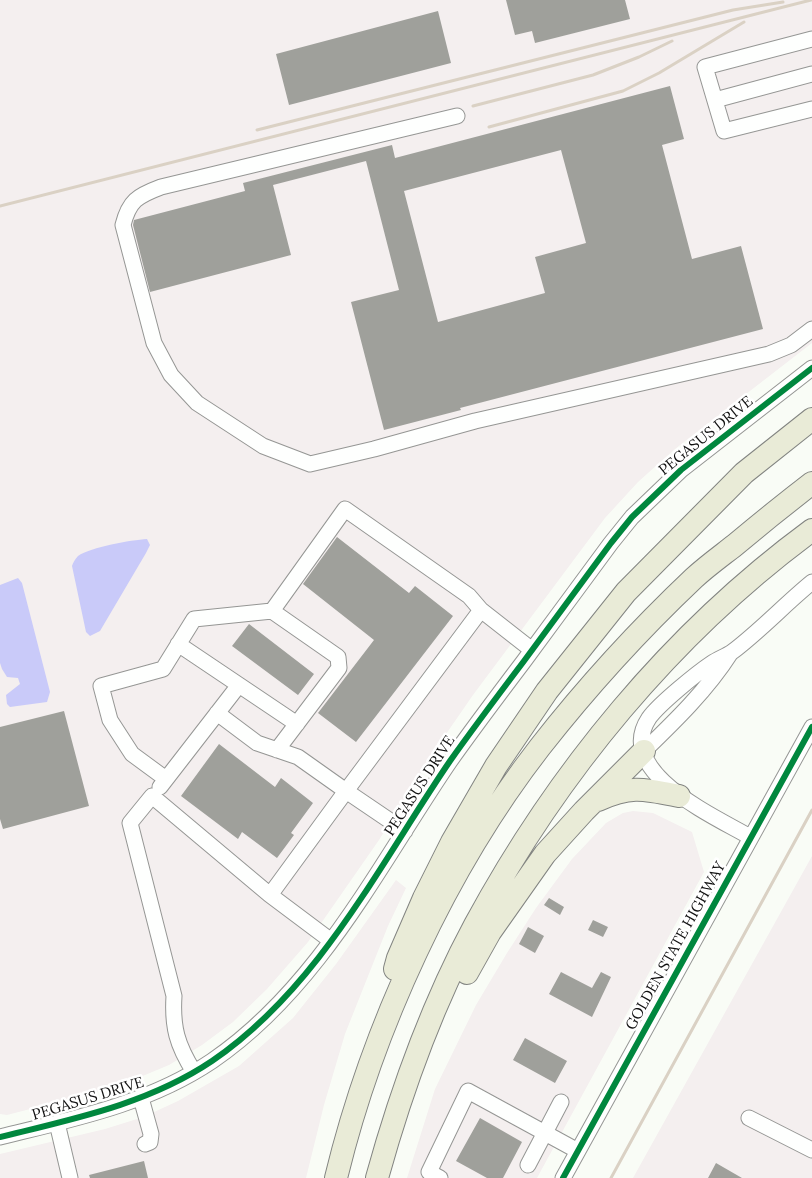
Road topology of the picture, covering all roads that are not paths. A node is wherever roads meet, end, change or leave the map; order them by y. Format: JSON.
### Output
{"nodes":[{"id":1,"x":812,"y":39,"type":"edge"},
{"id":2,"x":812,"y":74,"type":"edge"},
{"id":3,"x":715,"y":100,"type":"junction"},
{"id":4,"x":812,"y":109,"type":"edge"},
{"id":5,"x":457,"y":116,"type":"dead end"},
{"id":6,"x":812,"y":329,"type":"edge"},
{"id":7,"x":812,"y":368,"type":"edge"},
{"id":8,"x":812,"y":419,"type":"edge"},
{"id":9,"x":812,"y":483,"type":"edge"},
{"id":10,"x":812,"y":530,"type":"edge"},
{"id":11,"x":812,"y":582,"type":"edge"},
{"id":12,"x":481,"y":610,"type":"junction"},
{"id":13,"x":272,"y":611,"type":"junction"},
{"id":14,"x":178,"y":644,"type":"junction"},
{"id":15,"x":532,"y":650,"type":"junction"},
{"id":16,"x":239,"y":685,"type":"junction"},
{"id":17,"x":217,"y":713,"type":"junction"},
{"id":18,"x":296,"y":724,"type":"junction"},
{"id":19,"x":812,"y":727,"type":"edge"},
{"id":20,"x":277,"y":750,"type":"junction"},
{"id":21,"x":644,"y":752,"type":"junction"},
{"id":22,"x":166,"y":779,"type":"junction"},
{"id":23,"x":346,"y":791,"type":"junction"},
{"id":24,"x":152,"y":796,"type":"junction"},
{"id":25,"x":679,"y":796,"type":"junction"},
{"id":26,"x":592,"y":802,"type":"junction"},
{"id":27,"x":405,"y":831,"type":"junction"},
{"id":28,"x":750,"y":837,"type":"junction"},
{"id":29,"x":270,"y":895,"type":"junction"},
{"id":30,"x":330,"y":940,"type":"junction"},
{"id":31,"x":372,"y":1060,"type":"junction"},
{"id":32,"x":413,"y":1064,"type":"junction"},
{"id":33,"x":194,"y":1072,"type":"junction"},
{"id":34,"x":141,"y":1098,"type":"junction"},
{"id":35,"x":561,"y":1102,"type":"dead end"},
{"id":36,"x":749,"y":1118,"type":"dead end"},
{"id":37,"x":57,"y":1123,"type":"junction"},
{"id":38,"x":545,"y":1132,"type":"junction"},
{"id":39,"x":0,"y":1136,"type":"edge"},
{"id":40,"x":145,"y":1144,"type":"dead end"},
{"id":41,"x":812,"y":1150,"type":"edge"},
{"id":42,"x":578,"y":1151,"type":"junction"},
{"id":43,"x":528,"y":1165,"type":"dead end"},
{"id":44,"x":70,"y":1178,"type":"edge"},
{"id":45,"x":336,"y":1178,"type":"edge"},
{"id":46,"x":377,"y":1178,"type":"edge"},
{"id":47,"x":440,"y":1178,"type":"edge"},
{"id":48,"x":563,"y":1178,"type":"edge"}],
"edges":[{"from":1,"to":3,"type":"street"},
{"from":2,"to":3,"type":"street"},
{"from":3,"to":4,"type":"street"},
{"from":5,"to":6,"type":"street"},
{"from":7,"to":15,"type":"street","name":"PEGASUS DRIVE"},
{"from":8,"to":31,"type":"highway"},
{"from":9,"to":31,"type":"highway"},
{"from":10,"to":32,"type":"highway"},
{"from":11,"to":21,"type":"street"},
{"from":12,"to":13,"type":"street"},
{"from":12,"to":15,"type":"street"},
{"from":12,"to":23,"type":"street"},
{"from":13,"to":14,"type":"street"},
{"from":13,"to":18,"type":"street"},
{"from":14,"to":16,"type":"street"},
{"from":14,"to":22,"type":"street"},
{"from":15,"to":27,"type":"street","name":"PEGASUS DRIVE"},
{"from":16,"to":17,"type":"street"},
{"from":16,"to":18,"type":"street"},
{"from":17,"to":20,"type":"street"},
{"from":17,"to":22,"type":"street"},
{"from":18,"to":20,"type":"street"},
{"from":19,"to":28,"type":"street","name":"GOLDEN STATE HIGHWAY"},
{"from":20,"to":23,"type":"street"},
{"from":21,"to":25,"type":"street"},
{"from":21,"to":26,"type":"highway"},
{"from":22,"to":24,"type":"street"},
{"from":23,"to":27,"type":"street"},
{"from":23,"to":29,"type":"street"},
{"from":24,"to":29,"type":"street"},
{"from":24,"to":33,"type":"street"},
{"from":25,"to":26,"type":"highway"},
{"from":25,"to":28,"type":"street"},
{"from":26,"to":32,"type":"highway"},
{"from":27,"to":30,"type":"street","name":"PEGASUS DRIVE"},
{"from":28,"to":42,"type":"street","name":"GOLDEN STATE HIGHWAY"},
{"from":29,"to":30,"type":"street"},
{"from":30,"to":33,"type":"street","name":"PEGASUS DRIVE"},
{"from":31,"to":45,"type":"highway"},
{"from":32,"to":46,"type":"highway"},
{"from":33,"to":34,"type":"street","name":"PEGASUS DRIVE"},
{"from":34,"to":37,"type":"street","name":"PEGASUS DRIVE"},
{"from":34,"to":40,"type":"street"},
{"from":35,"to":38,"type":"street"},
{"from":36,"to":41,"type":"street"},
{"from":37,"to":39,"type":"street","name":"PEGASUS DRIVE"},
{"from":37,"to":44,"type":"street"},
{"from":38,"to":42,"type":"street"},
{"from":38,"to":43,"type":"street"},
{"from":38,"to":47,"type":"street"},
{"from":42,"to":48,"type":"street","name":"GOLDEN STATE HIGHWAY"}]}
